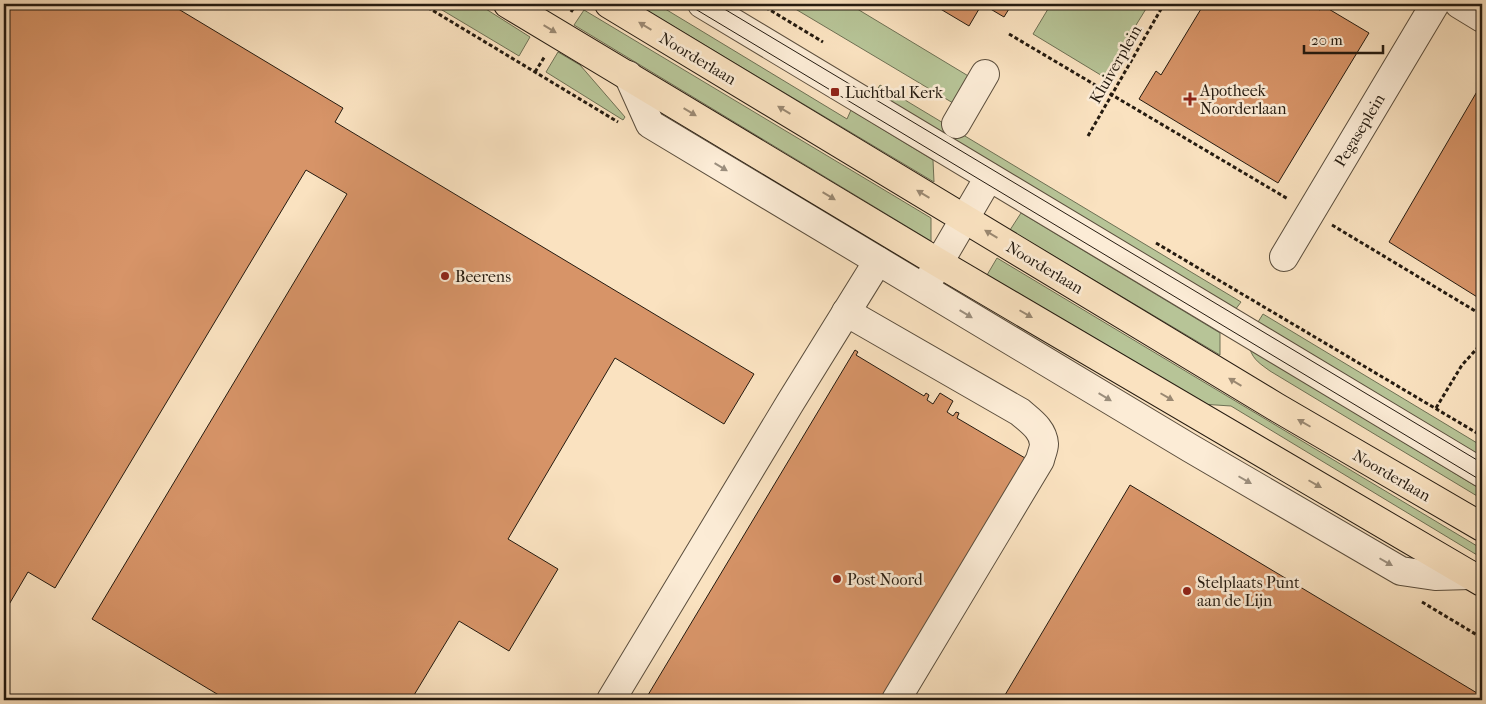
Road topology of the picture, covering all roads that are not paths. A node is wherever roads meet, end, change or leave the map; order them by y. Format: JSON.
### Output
{"nodes":[{"id":1,"x":508,"y":4,"type":"edge"},
{"id":2,"x":609,"y":4,"type":"edge"},
{"id":3,"x":702,"y":4,"type":"edge"},
{"id":4,"x":1435,"y":4,"type":"edge"},
{"id":5,"x":1459,"y":4,"type":"edge"},
{"id":6,"x":1482,"y":18,"type":"edge"},
{"id":7,"x":985,"y":74,"type":"dead end"},
{"id":8,"x":628,"y":75,"type":"junction"},
{"id":9,"x":956,"y":124,"type":"dead end"},
{"id":10,"x":989,"y":177,"type":"junction"},
{"id":11,"x":965,"y":219,"type":"junction"},
{"id":12,"x":1284,"y":257,"type":"dead end"},
{"id":13,"x":878,"y":261,"type":"junction"},
{"id":14,"x":939,"y":263,"type":"junction"},
{"id":15,"x":924,"y":289,"type":"junction"},
{"id":16,"x":846,"y":312,"type":"junction"},
{"id":17,"x":1482,"y":473,"type":"edge"},
{"id":18,"x":1482,"y":527,"type":"edge"},
{"id":19,"x":1476,"y":579,"type":"edge"},
{"id":20,"x":611,"y":700,"type":"edge"},
{"id":21,"x":896,"y":700,"type":"edge"}],
"edges":[{"from":1,"to":8,"type":"main road","one_way":true},
{"from":11,"to":2,"type":"main road","name":"Noorderlaan","one_way":true},
{"from":3,"to":10,"type":"street"},
{"from":4,"to":12,"type":"street","name":"Pegaseplein"},
{"from":5,"to":6,"type":"street"},
{"from":7,"to":9,"type":"street"},
{"from":8,"to":13,"type":"street","one_way":true},
{"from":8,"to":14,"type":"main road","one_way":true},
{"from":10,"to":11,"type":"street"},
{"from":10,"to":17,"type":"street"},
{"from":11,"to":14,"type":"street"},
{"from":18,"to":11,"type":"main road","name":"Noorderlaan","one_way":true},
{"from":13,"to":15,"type":"street"},
{"from":13,"to":16,"type":"street"},
{"from":14,"to":15,"type":"street"},
{"from":14,"to":19,"type":"main road","one_way":true},
{"from":15,"to":19,"type":"street","one_way":true},
{"from":16,"to":20,"type":"street"},
{"from":16,"to":21,"type":"street"}]}
